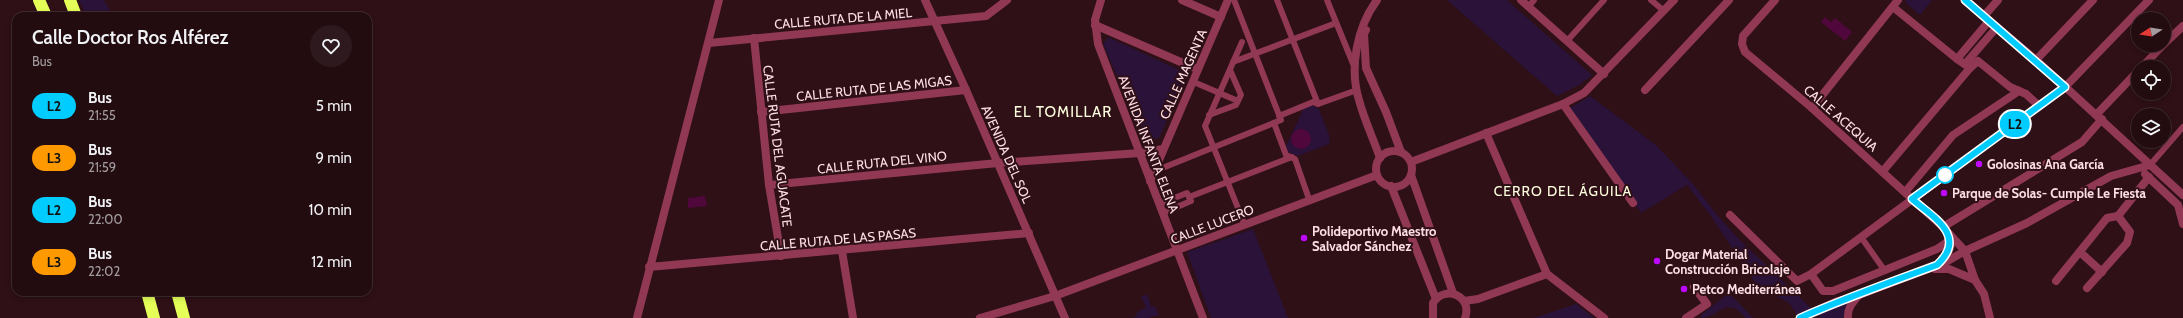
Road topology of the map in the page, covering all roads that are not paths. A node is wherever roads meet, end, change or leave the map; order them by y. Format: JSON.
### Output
{"nodes":[{"id":1,"x":39,"y":0,"type":"edge"},
{"id":2,"x":70,"y":0,"type":"edge"},
{"id":3,"x":719,"y":0,"type":"edge"},
{"id":4,"x":925,"y":0,"type":"edge"},
{"id":5,"x":1007,"y":0,"type":"edge"},
{"id":6,"x":1101,"y":0,"type":"edge"},
{"id":7,"x":1182,"y":0,"type":"edge"},
{"id":8,"x":1228,"y":0,"type":"edge"},
{"id":9,"x":1234,"y":0,"type":"edge"},
{"id":10,"x":1277,"y":0,"type":"edge"},
{"id":11,"x":1326,"y":0,"type":"edge"},
{"id":12,"x":1377,"y":0,"type":"edge"},
{"id":13,"x":1522,"y":0,"type":"edge"},
{"id":14,"x":1604,"y":0,"type":"edge"},
{"id":15,"x":1651,"y":0,"type":"edge"},
{"id":16,"x":1674,"y":0,"type":"edge"},
{"id":17,"x":1729,"y":0,"type":"edge"},
{"id":18,"x":1775,"y":0,"type":"edge"},
{"id":19,"x":1965,"y":0,"type":"edge"},
{"id":20,"x":1998,"y":0,"type":"edge"},
{"id":21,"x":2093,"y":0,"type":"edge"},
{"id":22,"x":2149,"y":0,"type":"edge"},
{"id":23,"x":1531,"y":3,"type":"edge"},
{"id":24,"x":1895,"y":3,"type":"edge"},
{"id":25,"x":1664,"y":11,"type":"junction"},
{"id":26,"x":44,"y":12,"type":"edge"},
{"id":27,"x":74,"y":12,"type":"edge"},
{"id":28,"x":2141,"y":12,"type":"edge"},
{"id":29,"x":1221,"y":17,"type":"junction"},
{"id":30,"x":1987,"y":18,"type":"junction"},
{"id":31,"x":935,"y":22,"type":"junction"},
{"id":32,"x":1336,"y":23,"type":"junction"},
{"id":33,"x":2131,"y":24,"type":"edge"},
{"id":34,"x":1095,"y":25,"type":"junction"},
{"id":35,"x":2183,"y":26,"type":"edge"},
{"id":36,"x":1997,"y":27,"type":"junction"},
{"id":37,"x":2171,"y":37,"type":"edge"},
{"id":38,"x":754,"y":38,"type":"junction"},
{"id":39,"x":1293,"y":40,"type":"junction"},
{"id":40,"x":1567,"y":41,"type":"junction"},
{"id":41,"x":1242,"y":42,"type":"dead end"},
{"id":42,"x":709,"y":43,"type":"junction"},
{"id":43,"x":2156,"y":52,"type":"edge"},
{"id":44,"x":1255,"y":54,"type":"junction"},
{"id":45,"x":1957,"y":59,"type":"junction"},
{"id":46,"x":2036,"y":60,"type":"junction"},
{"id":47,"x":2149,"y":60,"type":"edge"},
{"id":48,"x":1233,"y":62,"type":"junction"},
{"id":49,"x":1967,"y":66,"type":"junction"},
{"id":50,"x":1355,"y":68,"type":"junction"},
{"id":51,"x":1197,"y":69,"type":"junction"},
{"id":52,"x":1230,"y":70,"type":"junction"},
{"id":53,"x":1604,"y":74,"type":"junction"},
{"id":54,"x":2131,"y":79,"type":"edge"},
{"id":55,"x":1196,"y":83,"type":"dead end"},
{"id":56,"x":2065,"y":87,"type":"junction"},
{"id":57,"x":966,"y":90,"type":"junction"},
{"id":58,"x":1357,"y":90,"type":"junction"},
{"id":59,"x":1645,"y":90,"type":"dead end"},
{"id":60,"x":2020,"y":91,"type":"junction"},
{"id":61,"x":1219,"y":93,"type":"junction"},
{"id":62,"x":1238,"y":102,"type":"junction"},
{"id":63,"x":1318,"y":104,"type":"junction"},
{"id":64,"x":1563,"y":104,"type":"junction"},
{"id":65,"x":2039,"y":106,"type":"junction"},
{"id":66,"x":1812,"y":108,"type":"junction"},
{"id":67,"x":761,"y":112,"type":"junction"},
{"id":68,"x":1209,"y":115,"type":"junction"},
{"id":69,"x":2099,"y":117,"type":"junction"},
{"id":70,"x":1280,"y":118,"type":"junction"},
{"id":71,"x":1274,"y":123,"type":"junction"},
{"id":72,"x":2183,"y":127,"type":"edge"},
{"id":73,"x":1486,"y":133,"type":"junction"},
{"id":74,"x":1213,"y":146,"type":"junction"},
{"id":75,"x":1163,"y":149,"type":"junction"},
{"id":76,"x":1401,"y":152,"type":"junction"},
{"id":77,"x":1140,"y":153,"type":"junction"},
{"id":78,"x":1292,"y":157,"type":"junction"},
{"id":79,"x":1380,"y":158,"type":"junction"},
{"id":80,"x":1411,"y":162,"type":"junction"},
{"id":81,"x":998,"y":163,"type":"junction"},
{"id":82,"x":2150,"y":165,"type":"junction"},
{"id":83,"x":2139,"y":168,"type":"junction"},
{"id":84,"x":1154,"y":171,"type":"junction"},
{"id":85,"x":1883,"y":171,"type":"junction"},
{"id":86,"x":1377,"y":175,"type":"junction"},
{"id":87,"x":1411,"y":175,"type":"junction"},
{"id":88,"x":2148,"y":177,"type":"junction"},
{"id":89,"x":1150,"y":181,"type":"junction"},
{"id":90,"x":1227,"y":182,"type":"junction"},
{"id":91,"x":769,"y":186,"type":"junction"},
{"id":92,"x":1391,"y":186,"type":"junction"},
{"id":93,"x":1906,"y":191,"type":"junction"},
{"id":94,"x":2183,"y":195,"type":"edge"},
{"id":95,"x":1189,"y":197,"type":"junction"},
{"id":96,"x":1309,"y":199,"type":"junction"},
{"id":97,"x":1912,"y":199,"type":"junction"},
{"id":98,"x":1633,"y":203,"type":"dead end"},
{"id":99,"x":1159,"y":204,"type":"junction"},
{"id":100,"x":1163,"y":213,"type":"junction"},
{"id":101,"x":1730,"y":215,"type":"dead end"},
{"id":102,"x":2118,"y":216,"type":"junction"},
{"id":103,"x":1244,"y":224,"type":"junction"},
{"id":104,"x":2183,"y":224,"type":"edge"},
{"id":105,"x":1029,"y":233,"type":"junction"},
{"id":106,"x":1947,"y":233,"type":"junction"},
{"id":107,"x":1861,"y":237,"type":"junction"},
{"id":108,"x":1177,"y":250,"type":"junction"},
{"id":109,"x":842,"y":251,"type":"junction"},
{"id":110,"x":1965,"y":251,"type":"junction"},
{"id":111,"x":2080,"y":252,"type":"junction"},
{"id":112,"x":781,"y":256,"type":"junction"},
{"id":113,"x":1937,"y":265,"type":"junction"},
{"id":114,"x":649,"y":267,"type":"junction"},
{"id":115,"x":1926,"y":269,"type":"junction"},
{"id":116,"x":1885,"y":271,"type":"junction"},
{"id":117,"x":2102,"y":272,"type":"junction"},
{"id":118,"x":1547,"y":274,"type":"junction"},
{"id":119,"x":1811,"y":274,"type":"junction"},
{"id":120,"x":1975,"y":280,"type":"junction"},
{"id":121,"x":2056,"y":281,"type":"dead end"},
{"id":122,"x":1694,"y":287,"type":"dead end"},
{"id":123,"x":2087,"y":288,"type":"dead end"},
{"id":124,"x":1453,"y":293,"type":"junction"},
{"id":125,"x":1859,"y":295,"type":"junction"},
{"id":126,"x":148,"y":296,"type":"edge"},
{"id":127,"x":177,"y":296,"type":"edge"},
{"id":128,"x":1055,"y":296,"type":"junction"},
{"id":129,"x":1436,"y":299,"type":"junction"},
{"id":130,"x":1478,"y":299,"type":"junction"},
{"id":131,"x":1464,"y":302,"type":"junction"},
{"id":132,"x":1466,"y":314,"type":"edge"},
{"id":133,"x":1430,"y":316,"type":"edge"},
{"id":134,"x":154,"y":318,"type":"edge"},
{"id":135,"x":184,"y":318,"type":"edge"},
{"id":136,"x":637,"y":318,"type":"edge"},
{"id":137,"x":853,"y":318,"type":"edge"},
{"id":138,"x":980,"y":318,"type":"edge"},
{"id":139,"x":1065,"y":318,"type":"edge"},
{"id":140,"x":1203,"y":318,"type":"edge"},
{"id":141,"x":1604,"y":318,"type":"edge"},
{"id":142,"x":1686,"y":318,"type":"edge"},
{"id":143,"x":1800,"y":318,"type":"edge"},
{"id":144,"x":1848,"y":318,"type":"edge"},
{"id":145,"x":1990,"y":318,"type":"edge"}],
"edges":[{"from":1,"to":26,"type":"highway"},
{"from":2,"to":27,"type":"highway"},
{"from":3,"to":42,"type":"street"},
{"from":4,"to":31,"type":"street","name":"AVENIDA DEL SOL"},
{"from":5,"to":31,"type":"street","name":"CALLE RUTA DE LA MIEL"},
{"from":6,"to":34,"type":"street","name":"AVENIDA INFANTA ELENA"},
{"from":7,"to":29,"type":"street"},
{"from":8,"to":29,"type":"street","name":"CALLE MAGENTA"},
{"from":9,"to":44,"type":"street"},
{"from":10,"to":39,"type":"street"},
{"from":11,"to":32,"type":"street"},
{"from":12,"to":50,"type":"street"},
{"from":12,"to":76,"type":"street"},
{"from":13,"to":23,"type":"street"},
{"from":14,"to":40,"type":"street"},
{"from":15,"to":25,"type":"street"},
{"from":16,"to":25,"type":"street"},
{"from":17,"to":59,"type":"street"},
{"from":18,"to":66,"type":"street","name":"CALLE ACEQUIA"},
{"from":19,"to":30,"type":"street"},
{"from":20,"to":30,"type":"street"},
{"from":21,"to":46,"type":"street"},
{"from":22,"to":28,"type":"street"},
{"from":23,"to":40,"type":"street"},
{"from":24,"to":45,"type":"street"},
{"from":24,"to":66,"type":"street"},
{"from":25,"to":53,"type":"street"},
{"from":29,"to":51,"type":"street","name":"CALLE MAGENTA"},
{"from":30,"to":36,"type":"street"},
{"from":30,"to":45,"type":"street"},
{"from":31,"to":38,"type":"street","name":"CALLE RUTA DE LA MIEL"},
{"from":31,"to":57,"type":"street","name":"AVENIDA DEL SOL"},
{"from":32,"to":39,"type":"street"},
{"from":32,"to":50,"type":"street"},
{"from":33,"to":56,"type":"street"},
{"from":34,"to":51,"type":"street"},
{"from":34,"to":77,"type":"street","name":"AVENIDA INFANTA ELENA"},
{"from":35,"to":37,"type":"street"},
{"from":36,"to":46,"type":"street"},
{"from":36,"to":49,"type":"street"},
{"from":38,"to":42,"type":"street","name":"CALLE RUTA DE LA MIEL"},
{"from":38,"to":67,"type":"street","name":"CALLE RUTA DEL AGUACATE"},
{"from":39,"to":44,"type":"street"},
{"from":39,"to":63,"type":"street"},
{"from":40,"to":53,"type":"street"},
{"from":41,"to":48,"type":"street"},
{"from":42,"to":114,"type":"street"},
{"from":43,"to":47,"type":"street"},
{"from":44,"to":48,"type":"street"},
{"from":44,"to":70,"type":"street"},
{"from":45,"to":49,"type":"street"},
{"from":46,"to":56,"type":"street"},
{"from":48,"to":52,"type":"street"},
{"from":49,"to":60,"type":"street"},
{"from":49,"to":85,"type":"street"},
{"from":50,"to":58,"type":"street"},
{"from":51,"to":75,"type":"street","name":"CALLE MAGENTA"},
{"from":52,"to":61,"type":"street"},
{"from":52,"to":62,"type":"street"},
{"from":53,"to":64,"type":"street"},
{"from":54,"to":69,"type":"street"},
{"from":55,"to":61,"type":"street"},
{"from":56,"to":65,"type":"street"},
{"from":56,"to":69,"type":"street"},
{"from":57,"to":67,"type":"street","name":"CALLE RUTA DE LAS MIGAS"},
{"from":57,"to":81,"type":"street","name":"AVENIDA DEL SOL"},
{"from":58,"to":63,"type":"street"},
{"from":58,"to":79,"type":"street"},
{"from":60,"to":65,"type":"street"},
{"from":60,"to":93,"type":"street"},
{"from":61,"to":62,"type":"street"},
{"from":61,"to":68,"type":"street"},
{"from":62,"to":68,"type":"street"},
{"from":63,"to":70,"type":"street"},
{"from":64,"to":73,"type":"street"},
{"from":64,"to":98,"type":"street"},
{"from":65,"to":97,"type":"street"},
{"from":66,"to":85,"type":"street","name":"CALLE ACEQUIA"},
{"from":67,"to":91,"type":"street","name":"CALLE RUTA DEL AGUACATE"},
{"from":68,"to":74,"type":"street"},
{"from":69,"to":82,"type":"street"},
{"from":69,"to":106,"type":"street"},
{"from":70,"to":71,"type":"street"},
{"from":71,"to":74,"type":"street"},
{"from":71,"to":78,"type":"street"},
{"from":72,"to":82,"type":"street"},
{"from":73,"to":80,"type":"street"},
{"from":73,"to":118,"type":"street"},
{"from":74,"to":84,"type":"street"},
{"from":74,"to":90,"type":"street"},
{"from":75,"to":77,"type":"street","name":"CALLE RUTA DEL VINO"},
{"from":75,"to":84,"type":"street","name":"CALLE MAGENTA"},
{"from":76,"to":79,"type":"street"},
{"from":76,"to":80,"type":"street"},
{"from":77,"to":81,"type":"street","name":"CALLE RUTA DEL VINO"},
{"from":77,"to":89,"type":"street","name":"AVENIDA INFANTA ELENA"},
{"from":78,"to":90,"type":"street"},
{"from":78,"to":96,"type":"street"},
{"from":79,"to":86,"type":"street"},
{"from":80,"to":87,"type":"street"},
{"from":81,"to":91,"type":"street","name":"CALLE RUTA DEL VINO"},
{"from":81,"to":105,"type":"street","name":"AVENIDA DEL SOL"},
{"from":82,"to":83,"type":"street"},
{"from":82,"to":94,"type":"street"},
{"from":83,"to":88,"type":"street"},
{"from":83,"to":110,"type":"street"},
{"from":84,"to":89,"type":"street","name":"CALLE MAGENTA"},
{"from":85,"to":93,"type":"street","name":"CALLE ACEQUIA"},
{"from":86,"to":92,"type":"street"},
{"from":86,"to":96,"type":"street","name":"CALLE LUCERO"},
{"from":87,"to":92,"type":"street"},
{"from":87,"to":124,"type":"street"},
{"from":88,"to":102,"type":"street"},
{"from":88,"to":104,"type":"street"},
{"from":89,"to":99,"type":"street","name":"AVENIDA INFANTA ELENA"},
{"from":90,"to":95,"type":"street"},
{"from":90,"to":103,"type":"street"},
{"from":91,"to":112,"type":"street","name":"CALLE RUTA DEL AGUACATE"},
{"from":92,"to":129,"type":"street"},
{"from":93,"to":97,"type":"street","name":"CALLE ACEQUIA"},
{"from":95,"to":99,"type":"street"},
{"from":95,"to":100,"type":"street"},
{"from":96,"to":103,"type":"street","name":"CALLE LUCERO"},
{"from":97,"to":106,"type":"street","name":"CALLE ACEQUIA"},
{"from":97,"to":107,"type":"street"},
{"from":99,"to":100,"type":"street","name":"AVENIDA INFANTA ELENA"},
{"from":100,"to":108,"type":"street","name":"AVENIDA INFANTA ELENA"},
{"from":101,"to":119,"type":"street"},
{"from":102,"to":111,"type":"street"},
{"from":102,"to":117,"type":"street"},
{"from":103,"to":108,"type":"street","name":"CALLE LUCERO"},
{"from":105,"to":109,"type":"street","name":"CALLE RUTA DE LAS PASAS"},
{"from":105,"to":128,"type":"street","name":"AVENIDA DEL SOL"},
{"from":106,"to":110,"type":"street","name":"CALLE ACEQUIA"},
{"from":106,"to":113,"type":"street"},
{"from":106,"to":116,"type":"street"},
{"from":107,"to":116,"type":"street"},
{"from":107,"to":119,"type":"street"},
{"from":108,"to":128,"type":"street","name":"CALLE LUCERO"},
{"from":108,"to":140,"type":"street","name":"AVENIDA INFANTA ELENA"},
{"from":109,"to":112,"type":"street","name":"CALLE RUTA DE LAS PASAS"},
{"from":109,"to":137,"type":"street"},
{"from":110,"to":113,"type":"street"},
{"from":110,"to":120,"type":"street"},
{"from":111,"to":117,"type":"street"},
{"from":111,"to":121,"type":"street"},
{"from":112,"to":114,"type":"street","name":"CALLE RUTA DE LAS PASAS"},
{"from":113,"to":115,"type":"street"},
{"from":114,"to":136,"type":"street"},
{"from":115,"to":120,"type":"street"},
{"from":115,"to":125,"type":"street"},
{"from":116,"to":119,"type":"street"},
{"from":117,"to":123,"type":"street"},
{"from":118,"to":130,"type":"street"},
{"from":118,"to":141,"type":"street"},
{"from":120,"to":145,"type":"street"},
{"from":122,"to":142,"type":"street"},
{"from":124,"to":129,"type":"street"},
{"from":124,"to":131,"type":"street"},
{"from":125,"to":143,"type":"street"},
{"from":125,"to":144,"type":"street"},
{"from":126,"to":134,"type":"highway"},
{"from":127,"to":135,"type":"highway"},
{"from":128,"to":138,"type":"street","name":"CALLE LUCERO"},
{"from":128,"to":139,"type":"street","name":"AVENIDA DEL SOL"},
{"from":129,"to":133,"type":"street"},
{"from":130,"to":131,"type":"street"},
{"from":130,"to":132,"type":"street"},
{"from":131,"to":132,"type":"street"}]}
